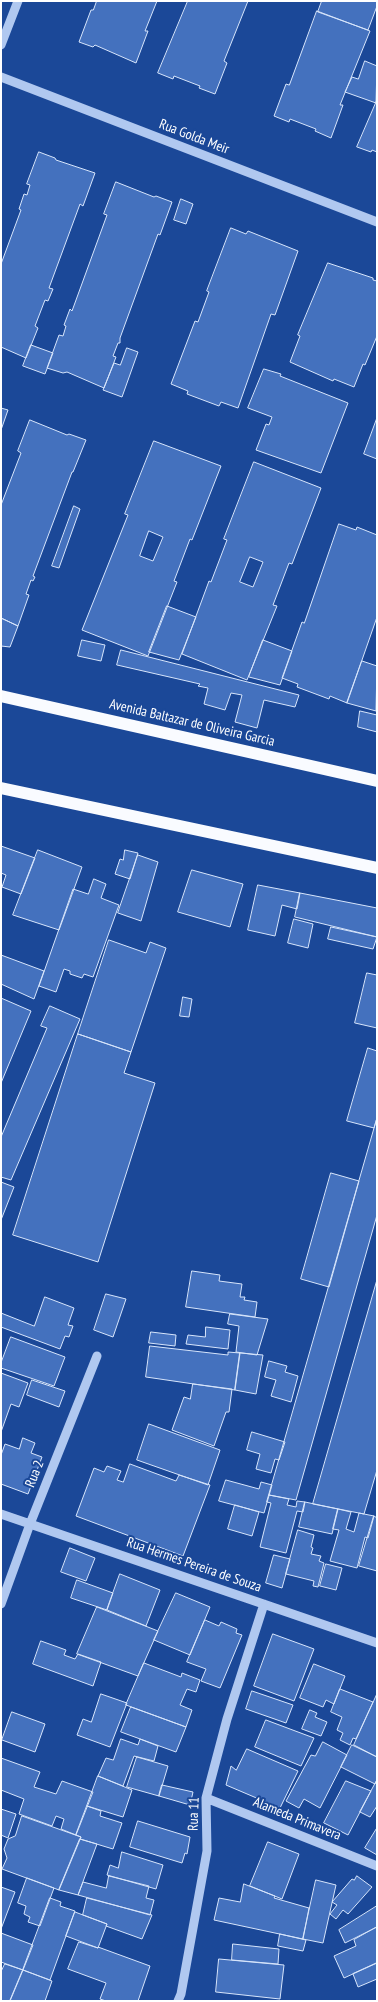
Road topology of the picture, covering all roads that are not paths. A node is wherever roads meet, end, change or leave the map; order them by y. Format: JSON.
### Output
{"nodes":[{"id":1,"x":18,"y":1,"type":"edge"},
{"id":2,"x":1,"y":45,"type":"edge"},
{"id":3,"x":1,"y":77,"type":"edge"},
{"id":4,"x":377,"y":222,"type":"edge"},
{"id":5,"x":1,"y":696,"type":"edge"},
{"id":6,"x":377,"y":781,"type":"edge"},
{"id":7,"x":1,"y":788,"type":"edge"},
{"id":8,"x":377,"y":868,"type":"edge"},
{"id":9,"x":97,"y":1356,"type":"dead end"},
{"id":10,"x":1,"y":1514,"type":"edge"},
{"id":11,"x":30,"y":1524,"type":"junction"},
{"id":12,"x":1,"y":1604,"type":"edge"},
{"id":13,"x":264,"y":1604,"type":"junction"},
{"id":14,"x":377,"y":1643,"type":"edge"},
{"id":15,"x":206,"y":1798,"type":"junction"},
{"id":16,"x":377,"y":1866,"type":"edge"},
{"id":17,"x":178,"y":2001,"type":"edge"}],
"edges":[{"from":1,"to":2,"type":"street"},
{"from":3,"to":4,"type":"street","name":"Rua Golda Meir"},
{"from":5,"to":6,"type":"main road","name":"Avenida Baltazar de Oliveira Garcia"},
{"from":7,"to":8,"type":"main road"},
{"from":9,"to":11,"type":"street","name":"Rua 2"},
{"from":10,"to":11,"type":"street","name":"Rua Hermes Pereira de Souza"},
{"from":11,"to":12,"type":"street","name":"Rua 2"},
{"from":11,"to":13,"type":"street","name":"Rua Hermes Pereira de Souza"},
{"from":13,"to":14,"type":"street","name":"Rua Hermes Pereira de Souza"},
{"from":13,"to":15,"type":"street","name":"Rua 11"},
{"from":15,"to":16,"type":"street","name":"Alameda Primavera"},
{"from":15,"to":17,"type":"street","name":"Rua 11"}]}
